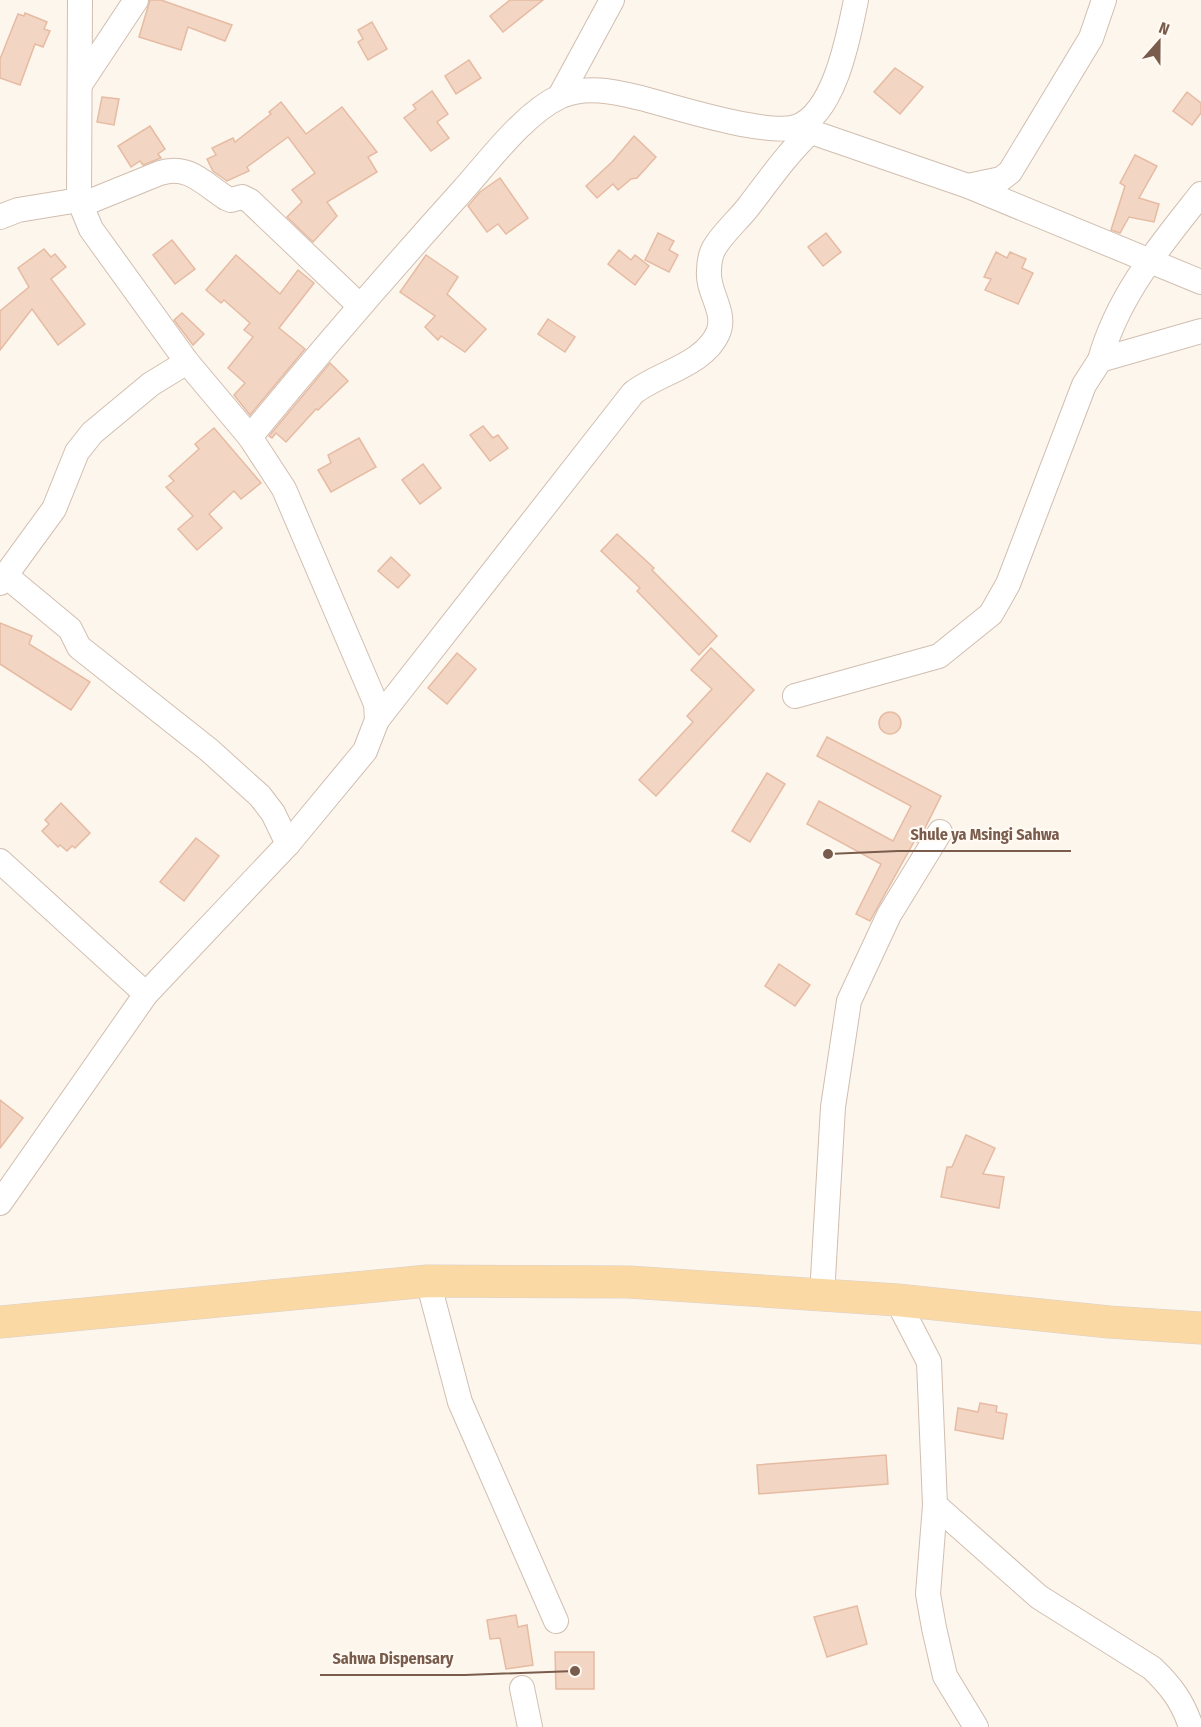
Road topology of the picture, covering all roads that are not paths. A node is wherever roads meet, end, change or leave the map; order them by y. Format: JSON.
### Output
{"nodes":[{"id":1,"x":80,"y":0,"type":"edge"},
{"id":2,"x":136,"y":0,"type":"edge"},
{"id":3,"x":612,"y":0,"type":"edge"},
{"id":4,"x":856,"y":0,"type":"edge"},
{"id":5,"x":1104,"y":0,"type":"edge"},
{"id":6,"x":81,"y":83,"type":"junction"},
{"id":7,"x":560,"y":96,"type":"junction"},
{"id":8,"x":803,"y":129,"type":"junction"},
{"id":9,"x":968,"y":186,"type":"junction"},
{"id":10,"x":1201,"y":194,"type":"edge"},
{"id":11,"x":80,"y":203,"type":"junction"},
{"id":12,"x":0,"y":217,"type":"edge"},
{"id":13,"x":1149,"y":262,"type":"junction"},
{"id":14,"x":1201,"y":282,"type":"edge"},
{"id":15,"x":360,"y":306,"type":"junction"},
{"id":16,"x":1201,"y":332,"type":"edge"},
{"id":17,"x":1100,"y":360,"type":"junction"},
{"id":18,"x":188,"y":362,"type":"junction"},
{"id":19,"x":250,"y":437,"type":"junction"},
{"id":20,"x":3,"y":579,"type":"edge"},
{"id":21,"x":795,"y":696,"type":"dead end"},
{"id":22,"x":377,"y":720,"type":"junction"},
{"id":23,"x":940,"y":832,"type":"dead end"},
{"id":24,"x":288,"y":844,"type":"junction"},
{"id":25,"x":0,"y":861,"type":"edge"},
{"id":26,"x":146,"y":994,"type":"junction"},
{"id":27,"x":0,"y":1203,"type":"edge"},
{"id":28,"x":428,"y":1281,"type":"junction"},
{"id":29,"x":822,"y":1295,"type":"junction"},
{"id":30,"x":897,"y":1300,"type":"junction"},
{"id":31,"x":0,"y":1322,"type":"edge"},
{"id":32,"x":1201,"y":1328,"type":"edge"},
{"id":33,"x":935,"y":1505,"type":"junction"},
{"id":34,"x":556,"y":1621,"type":"dead end"},
{"id":35,"x":522,"y":1688,"type":"dead end"},
{"id":36,"x":530,"y":1727,"type":"edge"},
{"id":37,"x":976,"y":1727,"type":"edge"},
{"id":38,"x":1191,"y":1727,"type":"edge"}],
"edges":[{"from":1,"to":6,"type":"street"},
{"from":2,"to":6,"type":"street"},
{"from":3,"to":7,"type":"street"},
{"from":4,"to":8,"type":"street"},
{"from":5,"to":9,"type":"street"},
{"from":6,"to":11,"type":"street"},
{"from":7,"to":8,"type":"street"},
{"from":7,"to":15,"type":"street"},
{"from":8,"to":9,"type":"street"},
{"from":8,"to":22,"type":"street"},
{"from":9,"to":13,"type":"street"},
{"from":10,"to":13,"type":"street"},
{"from":11,"to":12,"type":"street"},
{"from":11,"to":15,"type":"street"},
{"from":11,"to":18,"type":"street"},
{"from":13,"to":14,"type":"street"},
{"from":13,"to":17,"type":"street"},
{"from":15,"to":19,"type":"street"},
{"from":16,"to":17,"type":"street"},
{"from":17,"to":21,"type":"street"},
{"from":18,"to":19,"type":"street"},
{"from":18,"to":20,"type":"street"},
{"from":19,"to":22,"type":"street"},
{"from":20,"to":24,"type":"street"},
{"from":22,"to":24,"type":"street"},
{"from":23,"to":29,"type":"street"},
{"from":24,"to":26,"type":"street"},
{"from":25,"to":26,"type":"street"},
{"from":26,"to":27,"type":"street"},
{"from":28,"to":29,"type":"main road"},
{"from":28,"to":31,"type":"main road"},
{"from":28,"to":34,"type":"street"},
{"from":29,"to":30,"type":"main road"},
{"from":30,"to":32,"type":"main road"},
{"from":30,"to":33,"type":"street"},
{"from":33,"to":37,"type":"street"},
{"from":33,"to":38,"type":"street"},
{"from":35,"to":36,"type":"street"}]}
